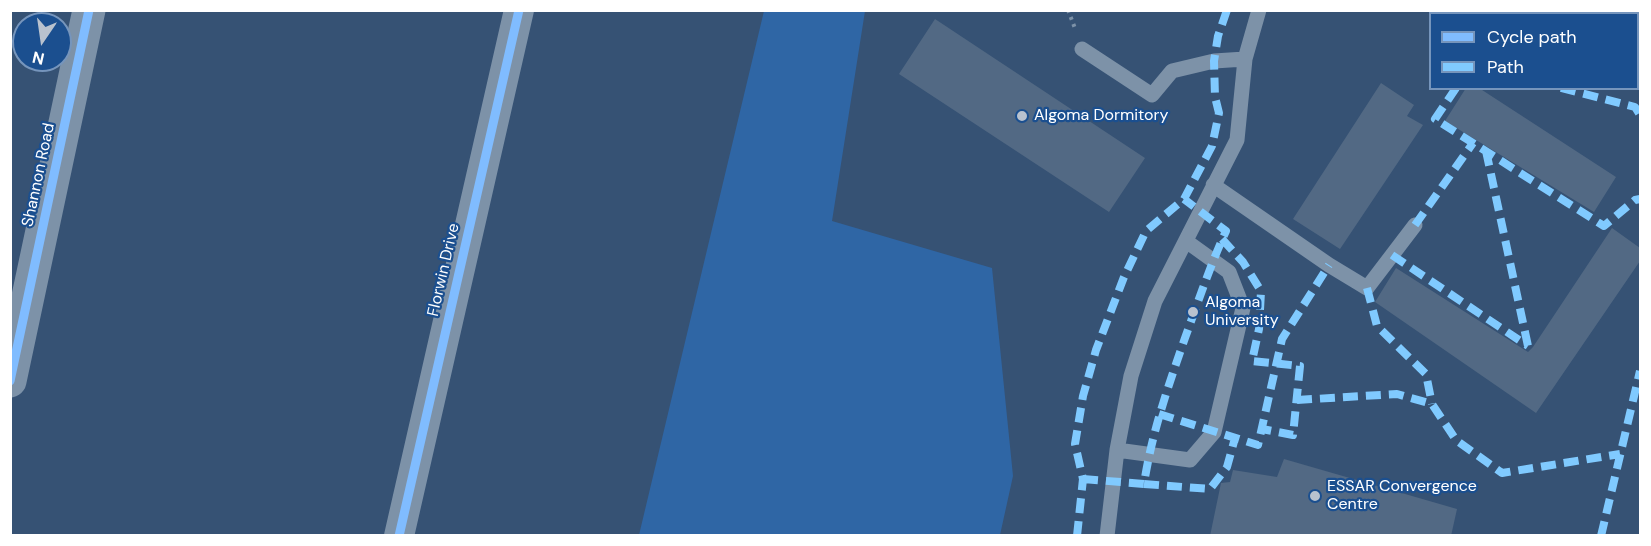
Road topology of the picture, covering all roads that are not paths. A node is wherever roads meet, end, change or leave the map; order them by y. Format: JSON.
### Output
{"nodes":[{"id":1,"x":88,"y":10,"type":"edge"},
{"id":2,"x":519,"y":10,"type":"edge"},
{"id":3,"x":1259,"y":10,"type":"edge"},
{"id":4,"x":1082,"y":49,"type":"dead end"},
{"id":5,"x":1245,"y":59,"type":"junction"},
{"id":6,"x":1213,"y":185,"type":"junction"},
{"id":7,"x":1415,"y":225,"type":"dead end"},
{"id":8,"x":1186,"y":241,"type":"junction"},
{"id":9,"x":10,"y":381,"type":"edge"},
{"id":10,"x":1117,"y":450,"type":"junction"},
{"id":11,"x":399,"y":536,"type":"edge"},
{"id":12,"x":1107,"y":536,"type":"edge"}],
"edges":[{"from":1,"to":9,"type":"street","name":"Shannon Road"},
{"from":2,"to":11,"type":"street","name":"Florwin Drive"},
{"from":3,"to":5,"type":"lane"},
{"from":4,"to":5,"type":"lane"},
{"from":5,"to":6,"type":"lane"},
{"from":6,"to":7,"type":"lane"},
{"from":6,"to":8,"type":"lane"},
{"from":8,"to":10,"type":"lane"},
{"from":8,"to":10,"type":"lane"},
{"from":10,"to":12,"type":"lane"}]}
